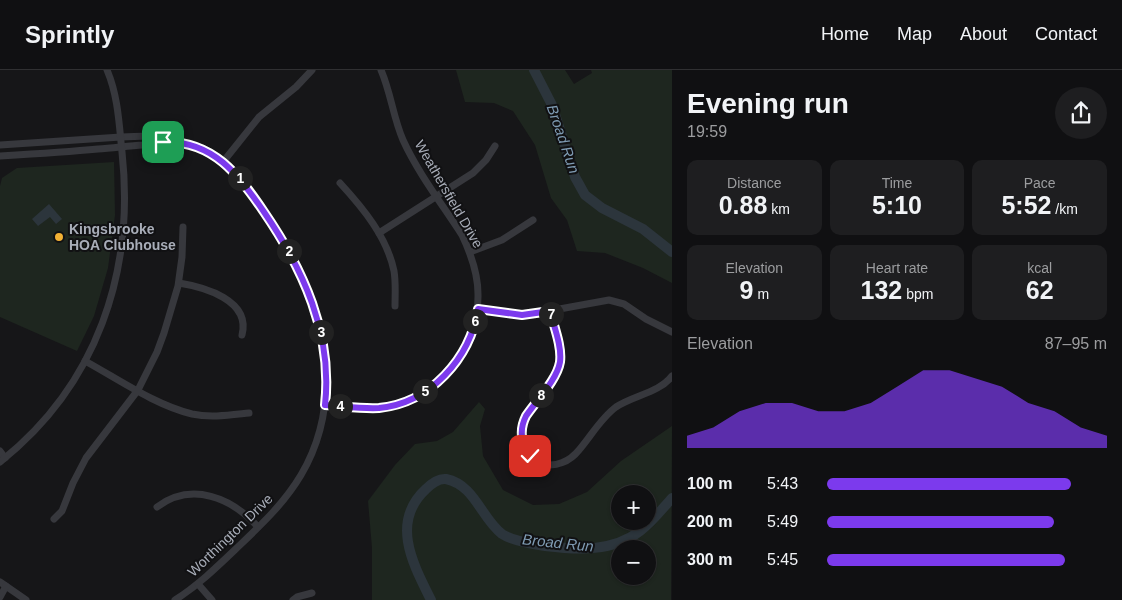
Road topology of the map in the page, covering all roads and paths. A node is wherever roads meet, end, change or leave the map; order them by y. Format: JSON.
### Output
{"nodes":[{"id":1,"x":107,"y":70,"type":"edge"},
{"id":2,"x":312,"y":70,"type":"edge"},
{"id":3,"x":382,"y":70,"type":"edge"},
{"id":4,"x":121,"y":137,"type":"junction"},
{"id":5,"x":163,"y":142,"type":"junction"},
{"id":6,"x":0,"y":145,"type":"edge"},
{"id":7,"x":495,"y":146,"type":"dead end"},
{"id":8,"x":122,"y":147,"type":"junction"},
{"id":9,"x":0,"y":156,"type":"edge"},
{"id":10,"x":223,"y":162,"type":"junction"},
{"id":11,"x":340,"y":183,"type":"dead end"},
{"id":12,"x":437,"y":196,"type":"junction"},
{"id":13,"x":533,"y":220,"type":"dead end"},
{"id":14,"x":183,"y":227,"type":"dead end"},
{"id":15,"x":379,"y":233,"type":"junction"},
{"id":16,"x":470,"y":252,"type":"junction"},
{"id":17,"x":179,"y":283,"type":"junction"},
{"id":18,"x":395,"y":306,"type":"dead end"},
{"id":19,"x":478,"y":309,"type":"junction"},
{"id":20,"x":550,"y":311,"type":"junction"},
{"id":21,"x":672,"y":332,"type":"edge"},
{"id":22,"x":242,"y":335,"type":"dead end"},
{"id":23,"x":85,"y":361,"type":"junction"},
{"id":24,"x":672,"y":376,"type":"edge"},
{"id":25,"x":138,"y":390,"type":"junction"},
{"id":26,"x":325,"y":405,"type":"junction"},
{"id":27,"x":249,"y":413,"type":"dead end"},
{"id":28,"x":0,"y":452,"type":"edge"},
{"id":29,"x":3,"y":460,"type":"edge"},
{"id":30,"x":157,"y":507,"type":"dead end"},
{"id":31,"x":54,"y":519,"type":"dead end"},
{"id":32,"x":258,"y":527,"type":"junction"},
{"id":33,"x":3,"y":584,"type":"edge"},
{"id":34,"x":198,"y":584,"type":"junction"},
{"id":35,"x":312,"y":593,"type":"dead end"},
{"id":36,"x":0,"y":597,"type":"edge"},
{"id":37,"x":26,"y":600,"type":"edge"},
{"id":38,"x":175,"y":600,"type":"edge"},
{"id":39,"x":212,"y":600,"type":"edge"},
{"id":40,"x":293,"y":600,"type":"edge"}],
"edges":[{"from":1,"to":4,"type":"street"},
{"from":2,"to":10,"type":"street"},
{"from":3,"to":12,"type":"street","name":"Weathersfield Drive"},
{"from":4,"to":5,"type":"street","name":"Worthington Drive"},
{"from":4,"to":6,"type":"street","name":"Worthington Drive"},
{"from":4,"to":8,"type":"street"},
{"from":5,"to":8,"type":"street","name":"Worthington Drive"},
{"from":5,"to":10,"type":"street","name":"Worthington Drive"},
{"from":7,"to":12,"type":"street"},
{"from":8,"to":9,"type":"street","name":"Worthington Drive"},
{"from":8,"to":23,"type":"street"},
{"from":10,"to":26,"type":"street","name":"Worthington Drive"},
{"from":11,"to":15,"type":"street"},
{"from":12,"to":15,"type":"street"},
{"from":12,"to":16,"type":"street","name":"Weathersfield Drive"},
{"from":13,"to":16,"type":"street"},
{"from":14,"to":17,"type":"street"},
{"from":15,"to":18,"type":"street"},
{"from":16,"to":19,"type":"street","name":"Weathersfield Drive"},
{"from":17,"to":22,"type":"street"},
{"from":17,"to":25,"type":"street"},
{"from":19,"to":20,"type":"street"},
{"from":19,"to":26,"type":"street","name":"Weathersfield Drive"},
{"from":20,"to":21,"type":"street"},
{"from":20,"to":24,"type":"street"},
{"from":23,"to":25,"type":"street"},
{"from":23,"to":29,"type":"street"},
{"from":25,"to":27,"type":"street"},
{"from":25,"to":31,"type":"street"},
{"from":26,"to":32,"type":"street","name":"Worthington Drive"},
{"from":28,"to":29,"type":"street"},
{"from":30,"to":32,"type":"street"},
{"from":32,"to":34,"type":"street","name":"Worthington Drive"},
{"from":33,"to":36,"type":"street"},
{"from":33,"to":37,"type":"street"},
{"from":34,"to":38,"type":"street","name":"Worthington Drive"},
{"from":34,"to":39,"type":"street"},
{"from":35,"to":40,"type":"street"}]}
